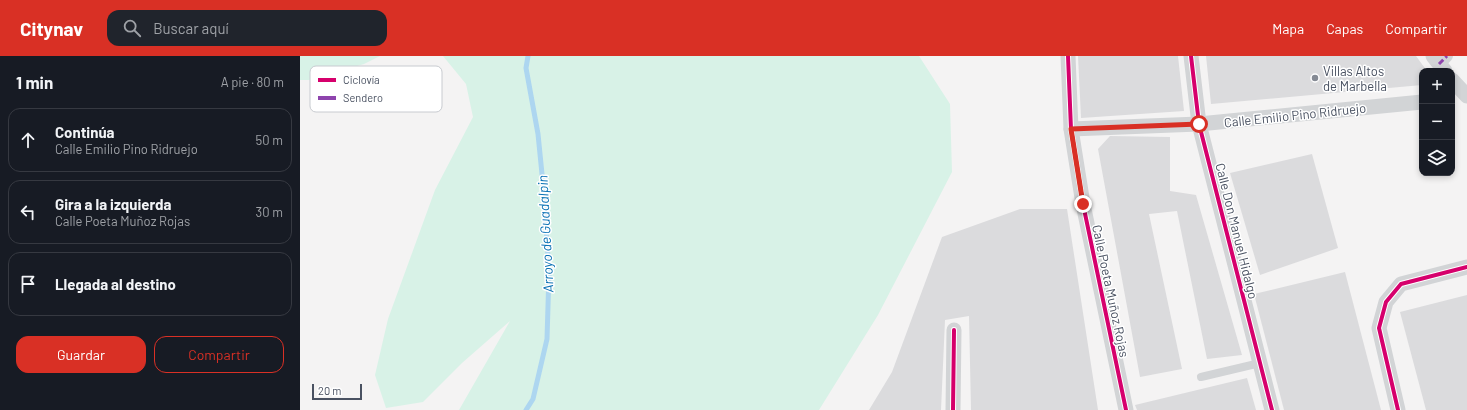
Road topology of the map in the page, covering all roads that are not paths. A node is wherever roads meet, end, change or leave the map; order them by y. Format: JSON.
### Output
{"nodes":[{"id":1,"x":1068,"y":56,"type":"edge"},
{"id":2,"x":1191,"y":56,"type":"edge"},
{"id":3,"x":1455,"y":83,"type":"edge"},
{"id":4,"x":1467,"y":96,"type":"edge"},
{"id":5,"x":1455,"y":98,"type":"edge"},
{"id":6,"x":1419,"y":102,"type":"edge"},
{"id":7,"x":1199,"y":124,"type":"junction"},
{"id":8,"x":1071,"y":129,"type":"junction"},
{"id":9,"x":1467,"y":267,"type":"edge"},
{"id":10,"x":954,"y":330,"type":"dead end"},
{"id":11,"x":1260,"y":363,"type":"junction"},
{"id":12,"x":1201,"y":377,"type":"dead end"},
{"id":13,"x":953,"y":410,"type":"edge"},
{"id":14,"x":1126,"y":410,"type":"edge"},
{"id":15,"x":1272,"y":410,"type":"edge"},
{"id":16,"x":1398,"y":410,"type":"edge"}],
"edges":[{"from":1,"to":8,"type":"street","name":"Calle Poeta Muñoz Rojas"},
{"from":2,"to":7,"type":"street","name":"Calle Don Manuel Hidalgo"},
{"from":3,"to":4,"type":"street"},
{"from":4,"to":5,"type":"street"},
{"from":6,"to":7,"type":"street","name":"Calle Emilio Pino Ridruejo"},
{"from":7,"to":8,"type":"street","name":"Calle Emilio Pino Ridruejo"},
{"from":7,"to":11,"type":"street","name":"Calle Don Manuel Hidalgo"},
{"from":8,"to":14,"type":"street","name":"Calle Poeta Muñoz Rojas"},
{"from":9,"to":16,"type":"street"},
{"from":10,"to":13,"type":"street"},
{"from":11,"to":12,"type":"lane"},
{"from":11,"to":15,"type":"street","name":"Calle Don Manuel Hidalgo"}]}
